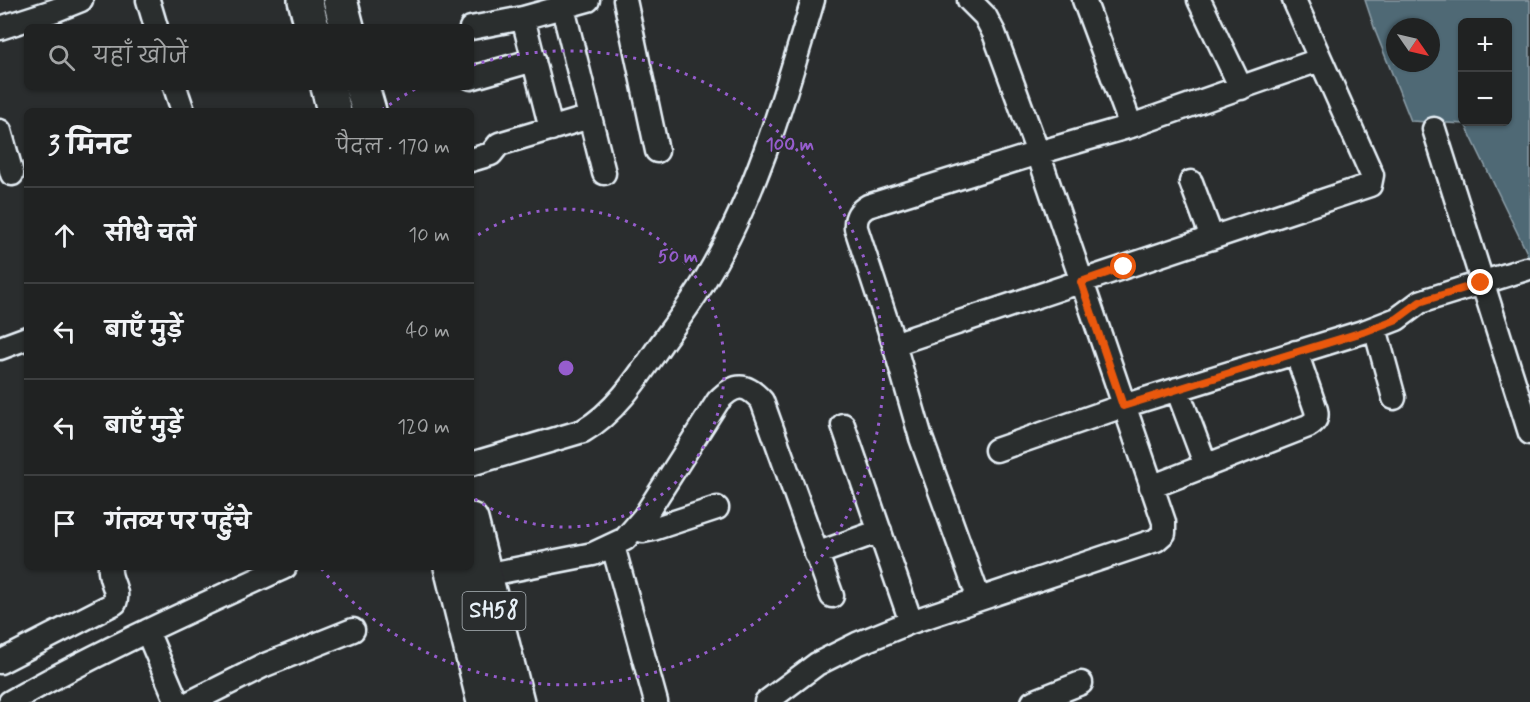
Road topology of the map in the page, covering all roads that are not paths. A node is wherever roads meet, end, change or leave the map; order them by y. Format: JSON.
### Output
{"nodes":[{"id":1,"x":81,"y":0,"type":"edge"},
{"id":2,"x":148,"y":0,"type":"edge"},
{"id":3,"x":305,"y":0,"type":"edge"},
{"id":4,"x":340,"y":0,"type":"edge"},
{"id":5,"x":588,"y":0,"type":"edge"},
{"id":6,"x":625,"y":0,"type":"edge"},
{"id":7,"x":813,"y":0,"type":"edge"},
{"id":8,"x":969,"y":0,"type":"edge"},
{"id":9,"x":1084,"y":0,"type":"edge"},
{"id":10,"x":1199,"y":0,"type":"edge"},
{"id":11,"x":1294,"y":0,"type":"edge"},
{"id":12,"x":562,"y":4,"type":"edge"},
{"id":13,"x":54,"y":5,"type":"edge"},
{"id":14,"x":22,"y":10,"type":"edge"},
{"id":15,"x":523,"y":18,"type":"junction"},
{"id":16,"x":155,"y":24,"type":"edge"},
{"id":17,"x":311,"y":24,"type":"edge"},
{"id":18,"x":346,"y":24,"type":"edge"},
{"id":19,"x":474,"y":27,"type":"edge"},
{"id":20,"x":0,"y":28,"type":"edge"},
{"id":21,"x":534,"y":60,"type":"junction"},
{"id":22,"x":1319,"y":60,"type":"junction"},
{"id":23,"x":474,"y":77,"type":"edge"},
{"id":24,"x":1241,"y":88,"type":"junction"},
{"id":25,"x":176,"y":90,"type":"edge"},
{"id":26,"x":329,"y":90,"type":"edge"},
{"id":27,"x":364,"y":90,"type":"edge"},
{"id":28,"x":182,"y":108,"type":"edge"},
{"id":29,"x":333,"y":108,"type":"edge"},
{"id":30,"x":368,"y":108,"type":"edge"},
{"id":31,"x":590,"y":117,"type":"junction"},
{"id":32,"x":1131,"y":126,"type":"junction"},
{"id":33,"x":551,"y":129,"type":"junction"},
{"id":34,"x":1434,"y":129,"type":"dead end"},
{"id":35,"x":0,"y":131,"type":"edge"},
{"id":36,"x":657,"y":151,"type":"dead end"},
{"id":37,"x":1038,"y":153,"type":"junction"},
{"id":38,"x":474,"y":159,"type":"edge"},
{"id":39,"x":604,"y":173,"type":"dead end"},
{"id":40,"x":12,"y":174,"type":"dead end"},
{"id":41,"x":1191,"y":182,"type":"dead end"},
{"id":42,"x":1212,"y":238,"type":"junction"},
{"id":43,"x":1526,"y":269,"type":"dead end"},
{"id":44,"x":1081,"y":282,"type":"junction"},
{"id":45,"x":1481,"y":283,"type":"junction"},
{"id":46,"x":1375,"y":328,"type":"junction"},
{"id":47,"x":24,"y":339,"type":"edge"},
{"id":48,"x":894,"y":344,"type":"junction"},
{"id":49,"x":0,"y":348,"type":"edge"},
{"id":50,"x":1296,"y":352,"type":"junction"},
{"id":51,"x":1177,"y":389,"type":"junction"},
{"id":52,"x":1394,"y":398,"type":"dead end"},
{"id":53,"x":1123,"y":406,"type":"junction"},
{"id":54,"x":843,"y":424,"type":"dead end"},
{"id":55,"x":1530,"y":434,"type":"edge"},
{"id":56,"x":996,"y":450,"type":"dead end"},
{"id":57,"x":474,"y":463,"type":"edge"},
{"id":58,"x":1206,"y":466,"type":"junction"},
{"id":59,"x":1151,"y":487,"type":"junction"},
{"id":60,"x":717,"y":508,"type":"dead end"},
{"id":61,"x":636,"y":529,"type":"junction"},
{"id":62,"x":880,"y":531,"type":"junction"},
{"id":63,"x":474,"y":532,"type":"edge"},
{"id":64,"x":613,"y":546,"type":"junction"},
{"id":65,"x":816,"y":554,"type":"junction"},
{"id":66,"x":109,"y":570,"type":"edge"},
{"id":67,"x":279,"y":570,"type":"edge"},
{"id":68,"x":452,"y":570,"type":"edge"},
{"id":69,"x":485,"y":575,"type":"junction"},
{"id":70,"x":832,"y":596,"type":"dead end"},
{"id":71,"x":979,"y":599,"type":"junction"},
{"id":72,"x":911,"y":622,"type":"junction"},
{"id":73,"x":353,"y":630,"type":"dead end"},
{"id":74,"x":147,"y":631,"type":"junction"},
{"id":75,"x":44,"y":639,"type":"junction"},
{"id":76,"x":4,"y":652,"type":"edge"},
{"id":77,"x":63,"y":672,"type":"junction"},
{"id":78,"x":1081,"y":683,"type":"dead end"},
{"id":79,"x":775,"y":700,"type":"edge"},
{"id":80,"x":10,"y":702,"type":"edge"},
{"id":81,"x":177,"y":702,"type":"edge"},
{"id":82,"x":191,"y":702,"type":"edge"},
{"id":83,"x":484,"y":702,"type":"edge"},
{"id":84,"x":517,"y":702,"type":"edge"},
{"id":85,"x":656,"y":702,"type":"edge"},
{"id":86,"x":1033,"y":702,"type":"edge"}],
"edges":[{"from":1,"to":13,"type":"street"},
{"from":2,"to":16,"type":"street"},
{"from":3,"to":17,"type":"main road"},
{"from":4,"to":18,"type":"main road"},
{"from":5,"to":12,"type":"street"},
{"from":6,"to":36,"type":"street"},
{"from":7,"to":57,"type":"street"},
{"from":8,"to":37,"type":"street"},
{"from":9,"to":32,"type":"street"},
{"from":10,"to":24,"type":"street"},
{"from":11,"to":22,"type":"street"},
{"from":12,"to":15,"type":"street"},
{"from":12,"to":31,"type":"street"},
{"from":13,"to":14,"type":"street"},
{"from":14,"to":20,"type":"street"},
{"from":15,"to":19,"type":"street"},
{"from":15,"to":21,"type":"street"},
{"from":21,"to":23,"type":"street"},
{"from":21,"to":33,"type":"street"},
{"from":22,"to":24,"type":"street"},
{"from":22,"to":42,"type":"street"},
{"from":24,"to":32,"type":"street"},
{"from":25,"to":28,"type":"street"},
{"from":26,"to":29,"type":"main road"},
{"from":27,"to":30,"type":"main road"},
{"from":31,"to":33,"type":"street"},
{"from":31,"to":39,"type":"street"},
{"from":32,"to":37,"type":"street"},
{"from":33,"to":38,"type":"street"},
{"from":34,"to":45,"type":"street"},
{"from":35,"to":40,"type":"street"},
{"from":37,"to":44,"type":"street"},
{"from":37,"to":48,"type":"street"},
{"from":41,"to":42,"type":"street"},
{"from":42,"to":44,"type":"street"},
{"from":43,"to":45,"type":"street"},
{"from":44,"to":48,"type":"street"},
{"from":44,"to":53,"type":"street"},
{"from":45,"to":46,"type":"street"},
{"from":45,"to":55,"type":"street"},
{"from":46,"to":50,"type":"street"},
{"from":46,"to":52,"type":"street"},
{"from":47,"to":49,"type":"street"},
{"from":48,"to":71,"type":"street"},
{"from":50,"to":51,"type":"street"},
{"from":50,"to":58,"type":"street"},
{"from":51,"to":53,"type":"street"},
{"from":51,"to":58,"type":"street"},
{"from":53,"to":56,"type":"street"},
{"from":53,"to":59,"type":"street"},
{"from":54,"to":62,"type":"street"},
{"from":58,"to":59,"type":"street"},
{"from":59,"to":71,"type":"street"},
{"from":60,"to":61,"type":"street"},
{"from":61,"to":64,"type":"street"},
{"from":61,"to":65,"type":"street"},
{"from":62,"to":65,"type":"street"},
{"from":62,"to":72,"type":"street"},
{"from":63,"to":69,"type":"main road","number":"SH58"},
{"from":64,"to":69,"type":"street"},
{"from":64,"to":85,"type":"street"},
{"from":65,"to":70,"type":"street"},
{"from":66,"to":75,"type":"street"},
{"from":67,"to":74,"type":"street"},
{"from":68,"to":83,"type":"main road","number":"SH58"},
{"from":69,"to":84,"type":"main road","number":"SH58"},
{"from":71,"to":72,"type":"street"},
{"from":72,"to":79,"type":"street"},
{"from":73,"to":82,"type":"street"},
{"from":74,"to":77,"type":"street"},
{"from":74,"to":81,"type":"street"},
{"from":75,"to":76,"type":"street"},
{"from":75,"to":77,"type":"street"},
{"from":77,"to":80,"type":"street"},
{"from":78,"to":86,"type":"street"}]}
